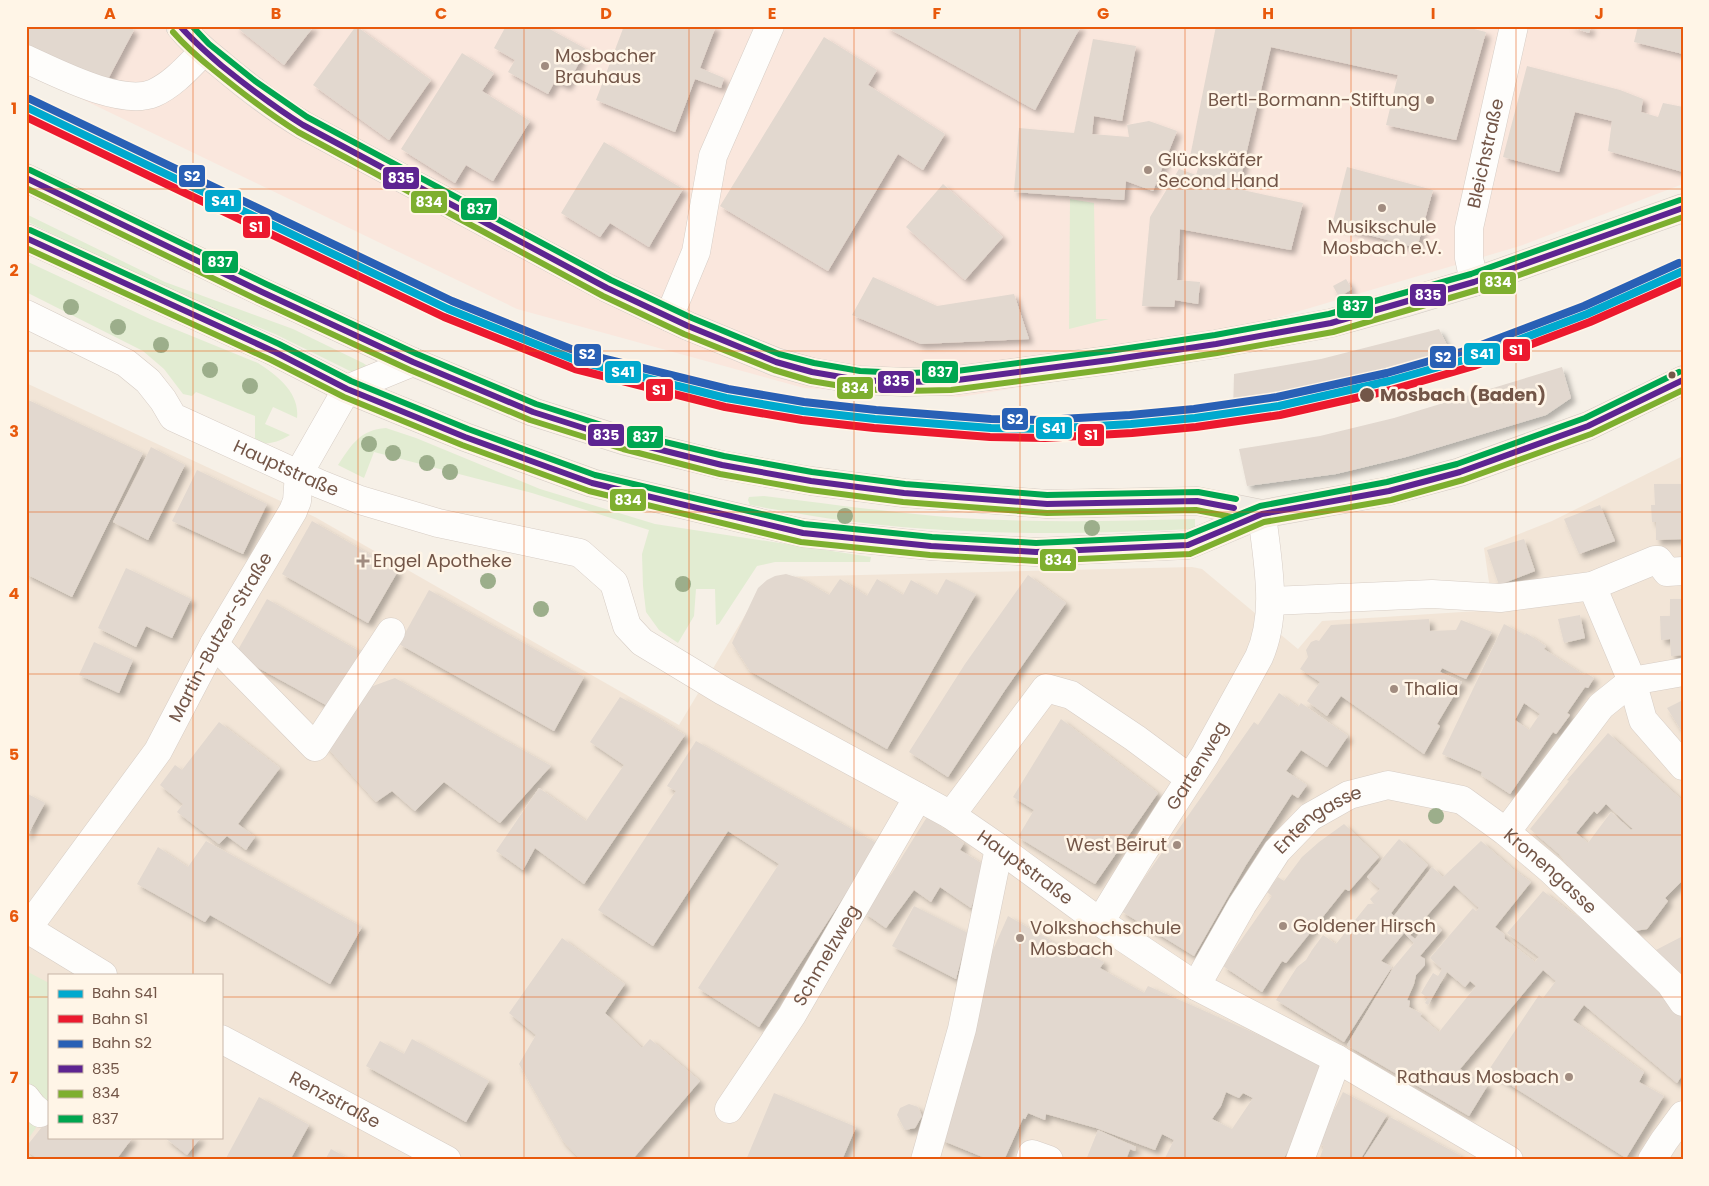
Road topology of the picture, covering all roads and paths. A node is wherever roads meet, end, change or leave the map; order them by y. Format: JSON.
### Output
{"nodes":[{"id":1,"x":180,"y":26,"type":"edge"},
{"id":2,"x":770,"y":26,"type":"edge"},
{"id":3,"x":1514,"y":26,"type":"edge"},
{"id":4,"x":204,"y":51,"type":"junction"},
{"id":5,"x":26,"y":59,"type":"edge"},
{"id":6,"x":26,"y":178,"type":"edge"},
{"id":7,"x":1683,"y":208,"type":"edge"},
{"id":8,"x":26,"y":238,"type":"edge"},
{"id":9,"x":1474,"y":282,"type":"junction"},
{"id":10,"x":26,"y":314,"type":"edge"},
{"id":11,"x":669,"y":317,"type":"junction"},
{"id":12,"x":413,"y":362,"type":"junction"},
{"id":13,"x":1683,"y":380,"type":"edge"},
{"id":14,"x":347,"y":389,"type":"junction"},
{"id":15,"x":299,"y":473,"type":"junction"},
{"id":16,"x":1262,"y":514,"type":"junction"},
{"id":17,"x":1683,"y":571,"type":"edge"},
{"id":18,"x":1592,"y":586,"type":"junction"},
{"id":19,"x":1271,"y":601,"type":"junction"},
{"id":20,"x":391,"y":632,"type":"dead end"},
{"id":21,"x":214,"y":644,"type":"junction"},
{"id":22,"x":1676,"y":673,"type":"edge"},
{"id":23,"x":1632,"y":681,"type":"junction"},
{"id":24,"x":1683,"y":766,"type":"edge"},
{"id":25,"x":1189,"y":778,"type":"junction"},
{"id":26,"x":918,"y":797,"type":"junction"},
{"id":27,"x":951,"y":815,"type":"junction"},
{"id":28,"x":1506,"y":832,"type":"junction"},
{"id":29,"x":1000,"y":848,"type":"junction"},
{"id":30,"x":1100,"y":922,"type":"junction"},
{"id":31,"x":27,"y":928,"type":"edge"},
{"id":32,"x":101,"y":974,"type":"edge"},
{"id":33,"x":1196,"y":986,"type":"junction"},
{"id":34,"x":1683,"y":1002,"type":"edge"},
{"id":35,"x":222,"y":1040,"type":"edge"},
{"id":36,"x":1337,"y":1059,"type":"junction"},
{"id":37,"x":729,"y":1109,"type":"dead end"},
{"id":38,"x":1683,"y":1115,"type":"edge"},
{"id":39,"x":1666,"y":1149,"type":"edge"},
{"id":40,"x":447,"y":1160,"type":"edge"},
{"id":41,"x":926,"y":1160,"type":"edge"},
{"id":42,"x":1030,"y":1160,"type":"edge"},
{"id":43,"x":1049,"y":1160,"type":"edge"},
{"id":44,"x":1300,"y":1160,"type":"edge"},
{"id":45,"x":1509,"y":1160,"type":"edge"}],
"edges":[{"from":1,"to":4,"type":"main road"},
{"from":2,"to":11,"type":"street"},
{"from":3,"to":9,"type":"street","name":"Bleichstraße"},
{"from":4,"to":5,"type":"street"},
{"from":4,"to":11,"type":"main road"},
{"from":6,"to":12,"type":"main road"},
{"from":7,"to":9,"type":"main road"},
{"from":8,"to":14,"type":"main road"},
{"from":9,"to":11,"type":"main road"},
{"from":10,"to":15,"type":"street","name":"Hauptstraße"},
{"from":12,"to":14,"type":"street"},
{"from":12,"to":16,"type":"main road"},
{"from":13,"to":16,"type":"main road"},
{"from":14,"to":15,"type":"street","name":"Martin-Butzer-Straße"},
{"from":14,"to":16,"type":"main road"},
{"from":15,"to":21,"type":"street","name":"Martin-Butzer-Straße"},
{"from":15,"to":26,"type":"street","name":"Hauptstraße"},
{"from":16,"to":19,"type":"street","name":"Gartenweg"},
{"from":17,"to":18,"type":"street"},
{"from":18,"to":19,"type":"street"},
{"from":18,"to":23,"type":"street"},
{"from":19,"to":25,"type":"street","name":"Gartenweg"},
{"from":20,"to":21,"type":"street"},
{"from":21,"to":31,"type":"street","name":"Martin-Butzer-Straße"},
{"from":22,"to":23,"type":"street"},
{"from":23,"to":24,"type":"street"},
{"from":23,"to":28,"type":"street","name":"Kronengasse"},
{"from":25,"to":27,"type":"street"},
{"from":25,"to":30,"type":"street","name":"Gartenweg"},
{"from":26,"to":27,"type":"street","name":"Hauptstraße"},
{"from":26,"to":37,"type":"street","name":"Schmelzweg"},
{"from":27,"to":29,"type":"street","name":"Hauptstraße"},
{"from":28,"to":33,"type":"street","name":"Entengasse"},
{"from":28,"to":34,"type":"street","name":"Kronengasse"},
{"from":29,"to":30,"type":"street","name":"Hauptstraße"},
{"from":29,"to":41,"type":"street"},
{"from":30,"to":33,"type":"street","name":"Hauptstraße"},
{"from":31,"to":32,"type":"street"},
{"from":33,"to":36,"type":"street","name":"Hauptstraße"},
{"from":35,"to":40,"type":"street","name":"Renzstraße"},
{"from":36,"to":44,"type":"street"},
{"from":36,"to":45,"type":"street","name":"Hauptstraße"},
{"from":38,"to":39,"type":"street"},
{"from":42,"to":43,"type":"street"}]}
